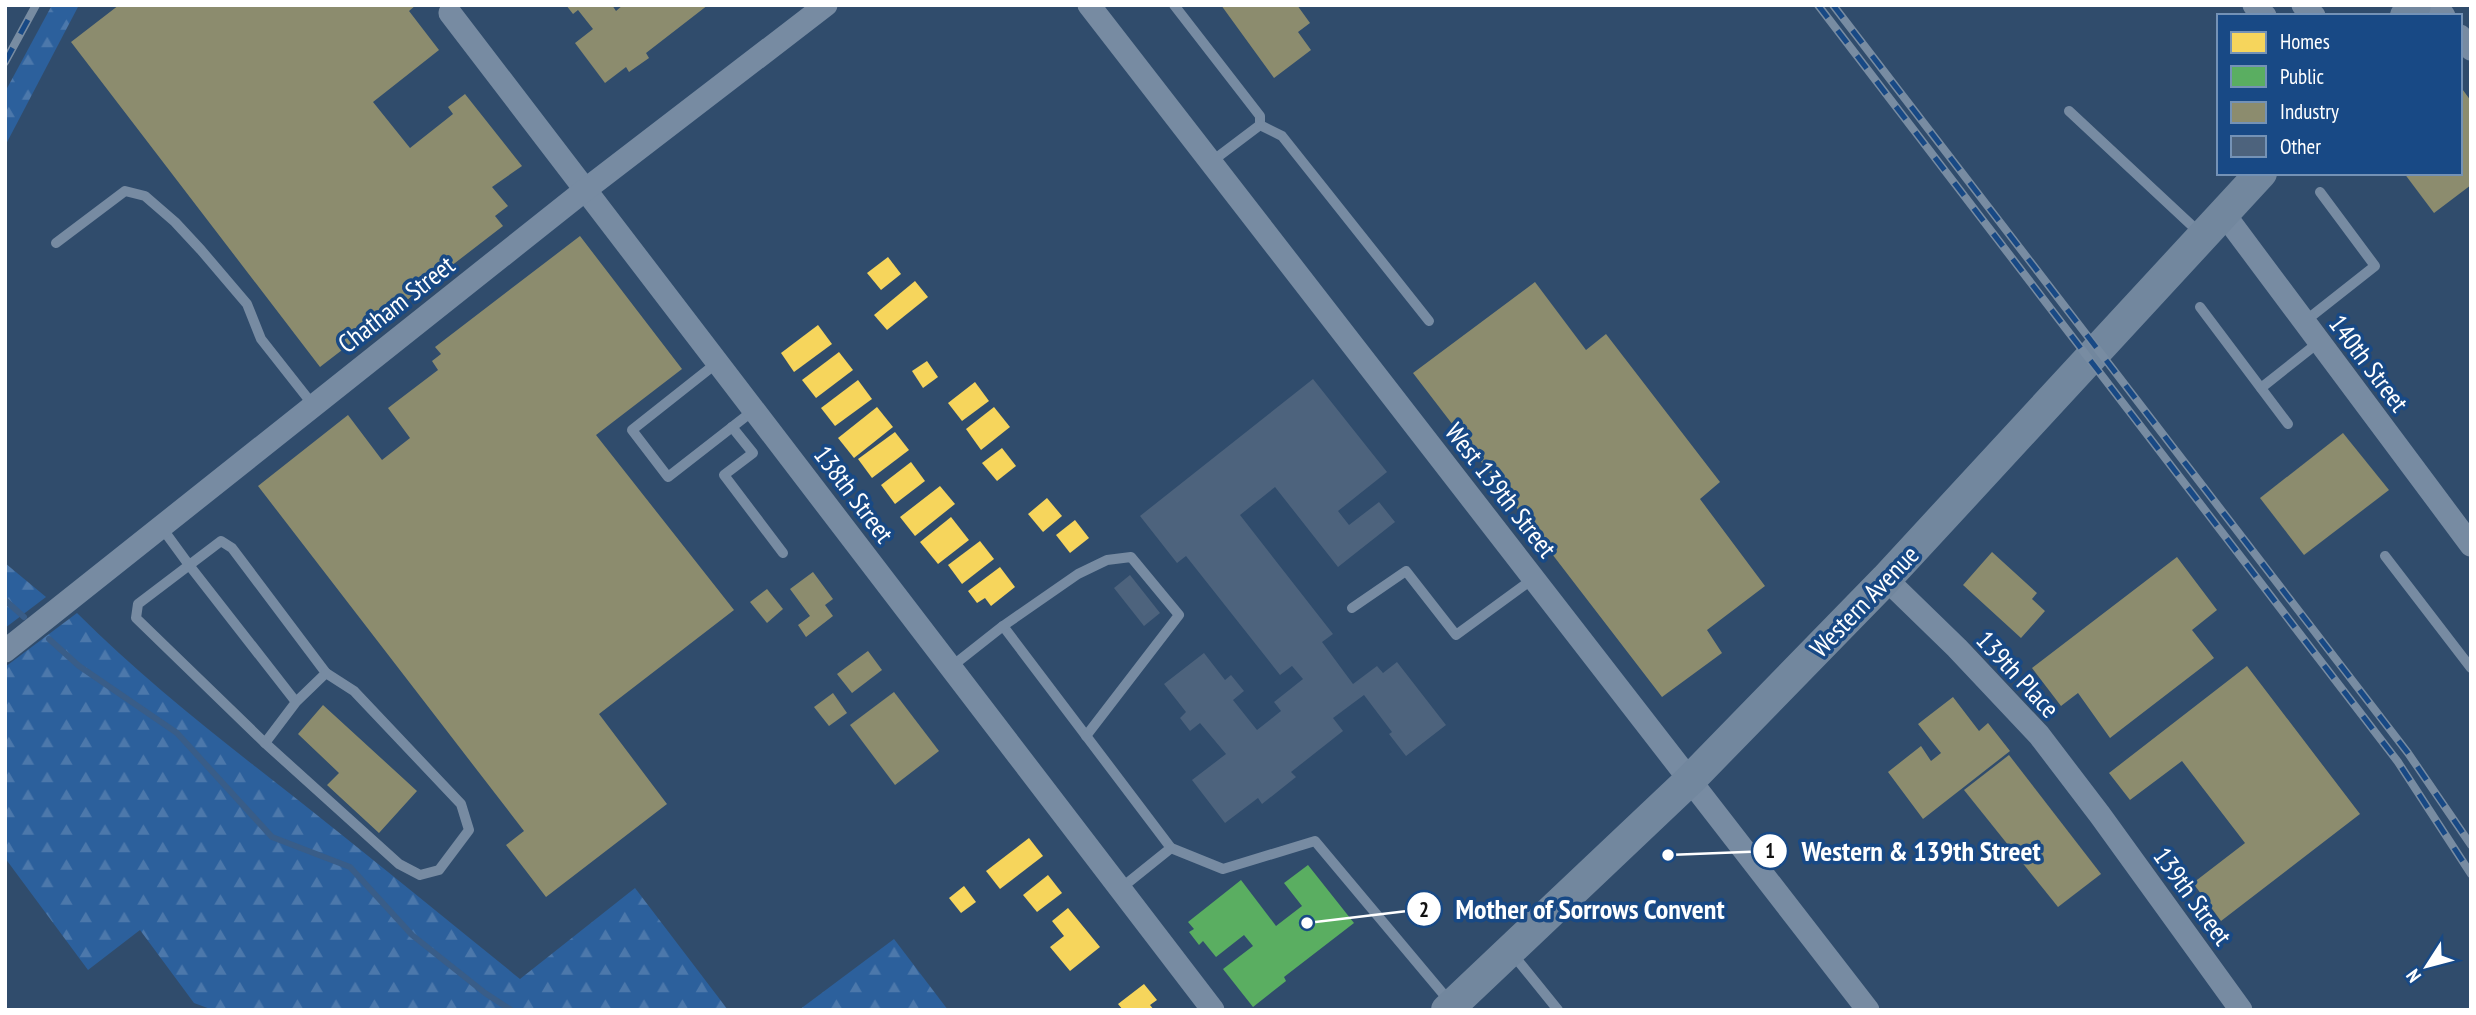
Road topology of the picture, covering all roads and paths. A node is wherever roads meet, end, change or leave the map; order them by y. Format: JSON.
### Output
{"nodes":[{"id":1,"x":826,"y":5,"type":"edge"},
{"id":2,"x":1089,"y":5,"type":"edge"},
{"id":3,"x":1174,"y":5,"type":"edge"},
{"id":4,"x":455,"y":9,"type":"edge"},
{"id":5,"x":2069,"y":111,"type":"dead end"},
{"id":6,"x":1260,"y":125,"type":"junction"},
{"id":7,"x":1211,"y":162,"type":"junction"},
{"id":8,"x":2259,"y":175,"type":"edge"},
{"id":9,"x":585,"y":190,"type":"junction"},
{"id":10,"x":2320,"y":192,"type":"dead end"},
{"id":11,"x":2214,"y":225,"type":"junction"},
{"id":12,"x":56,"y":243,"type":"dead end"},
{"id":13,"x":2200,"y":307,"type":"dead end"},
{"id":14,"x":1429,"y":321,"type":"dead end"},
{"id":15,"x":2304,"y":322,"type":"junction"},
{"id":16,"x":2319,"y":342,"type":"junction"},
{"id":17,"x":718,"y":362,"type":"junction"},
{"id":18,"x":2261,"y":388,"type":"junction"},
{"id":19,"x":313,"y":405,"type":"junction"},
{"id":20,"x":754,"y":410,"type":"junction"},
{"id":21,"x":2288,"y":424,"type":"dead end"},
{"id":22,"x":732,"y":427,"type":"junction"},
{"id":23,"x":162,"y":528,"type":"junction"},
{"id":24,"x":2471,"y":545,"type":"edge"},
{"id":25,"x":783,"y":553,"type":"dead end"},
{"id":26,"x":2385,"y":556,"type":"dead end"},
{"id":27,"x":189,"y":565,"type":"junction"},
{"id":28,"x":1535,"y":578,"type":"junction"},
{"id":29,"x":1886,"y":579,"type":"junction"},
{"id":30,"x":1352,"y":608,"type":"dead end"},
{"id":31,"x":1003,"y":626,"type":"junction"},
{"id":32,"x":5,"y":651,"type":"edge"},
{"id":33,"x":951,"y":667,"type":"junction"},
{"id":34,"x":2471,"y":668,"type":"edge"},
{"id":35,"x":326,"y":673,"type":"junction"},
{"id":36,"x":296,"y":702,"type":"junction"},
{"id":37,"x":1086,"y":736,"type":"junction"},
{"id":38,"x":265,"y":743,"type":"junction"},
{"id":39,"x":1691,"y":779,"type":"junction"},
{"id":40,"x":2100,"y":815,"type":"joint"},
{"id":41,"x":1171,"y":848,"type":"junction"},
{"id":42,"x":1120,"y":889,"type":"junction"},
{"id":43,"x":1510,"y":950,"type":"junction"},
{"id":44,"x":1450,"y":1007,"type":"edge"},
{"id":45,"x":1213,"y":1010,"type":"edge"},
{"id":46,"x":1558,"y":1010,"type":"edge"},
{"id":47,"x":1868,"y":1010,"type":"edge"},
{"id":48,"x":2241,"y":1010,"type":"edge"}],
"edges":[{"from":1,"to":9,"type":"street","name":"Chatham Street"},
{"from":2,"to":7,"type":"street","name":"West 139th Street"},
{"from":3,"to":6,"type":"lane"},
{"from":4,"to":9,"type":"street","name":"138th Street"},
{"from":5,"to":11,"type":"lane"},
{"from":6,"to":7,"type":"lane"},
{"from":6,"to":14,"type":"lane"},
{"from":7,"to":28,"type":"street","name":"West 139th Street"},
{"from":8,"to":11,"type":"main road","name":"Western Avenue"},
{"from":9,"to":17,"type":"street","name":"138th Street"},
{"from":9,"to":19,"type":"street","name":"Chatham Street"},
{"from":10,"to":15,"type":"lane"},
{"from":11,"to":15,"type":"street","name":"140th Street"},
{"from":11,"to":29,"type":"main road","name":"Western Avenue"},
{"from":12,"to":19,"type":"lane"},
{"from":13,"to":18,"type":"lane"},
{"from":15,"to":16,"type":"street","name":"140th Street"},
{"from":16,"to":18,"type":"lane"},
{"from":16,"to":24,"type":"street","name":"140th Street"},
{"from":17,"to":20,"type":"street","name":"138th Street"},
{"from":17,"to":22,"type":"lane"},
{"from":18,"to":21,"type":"lane"},
{"from":19,"to":23,"type":"street","name":"Chatham Street"},
{"from":20,"to":22,"type":"lane"},
{"from":20,"to":33,"type":"street","name":"138th Street"},
{"from":22,"to":25,"type":"lane"},
{"from":23,"to":27,"type":"lane"},
{"from":23,"to":32,"type":"street","name":"Chatham Street"},
{"from":26,"to":34,"type":"lane"},
{"from":27,"to":35,"type":"lane"},
{"from":27,"to":36,"type":"lane"},
{"from":27,"to":38,"type":"lane"},
{"from":28,"to":30,"type":"lane"},
{"from":28,"to":39,"type":"street","name":"West 139th Street"},
{"from":29,"to":39,"type":"main road","name":"Western Avenue"},
{"from":29,"to":40,"type":"street","name":"139th Place"},
{"from":31,"to":33,"type":"lane"},
{"from":31,"to":37,"type":"lane"},
{"from":31,"to":37,"type":"lane"},
{"from":33,"to":42,"type":"street","name":"138th Street"},
{"from":35,"to":36,"type":"lane"},
{"from":35,"to":38,"type":"lane"},
{"from":36,"to":38,"type":"lane"},
{"from":37,"to":41,"type":"lane"},
{"from":39,"to":43,"type":"main road","name":"Western Avenue"},
{"from":39,"to":47,"type":"street","name":"West 139th Street"},
{"from":40,"to":48,"type":"street","name":"139th Street"},
{"from":41,"to":42,"type":"lane"},
{"from":41,"to":44,"type":"lane"},
{"from":42,"to":45,"type":"street","name":"138th Street"},
{"from":43,"to":44,"type":"main road","name":"Western Avenue"},
{"from":43,"to":46,"type":"lane"}]}
